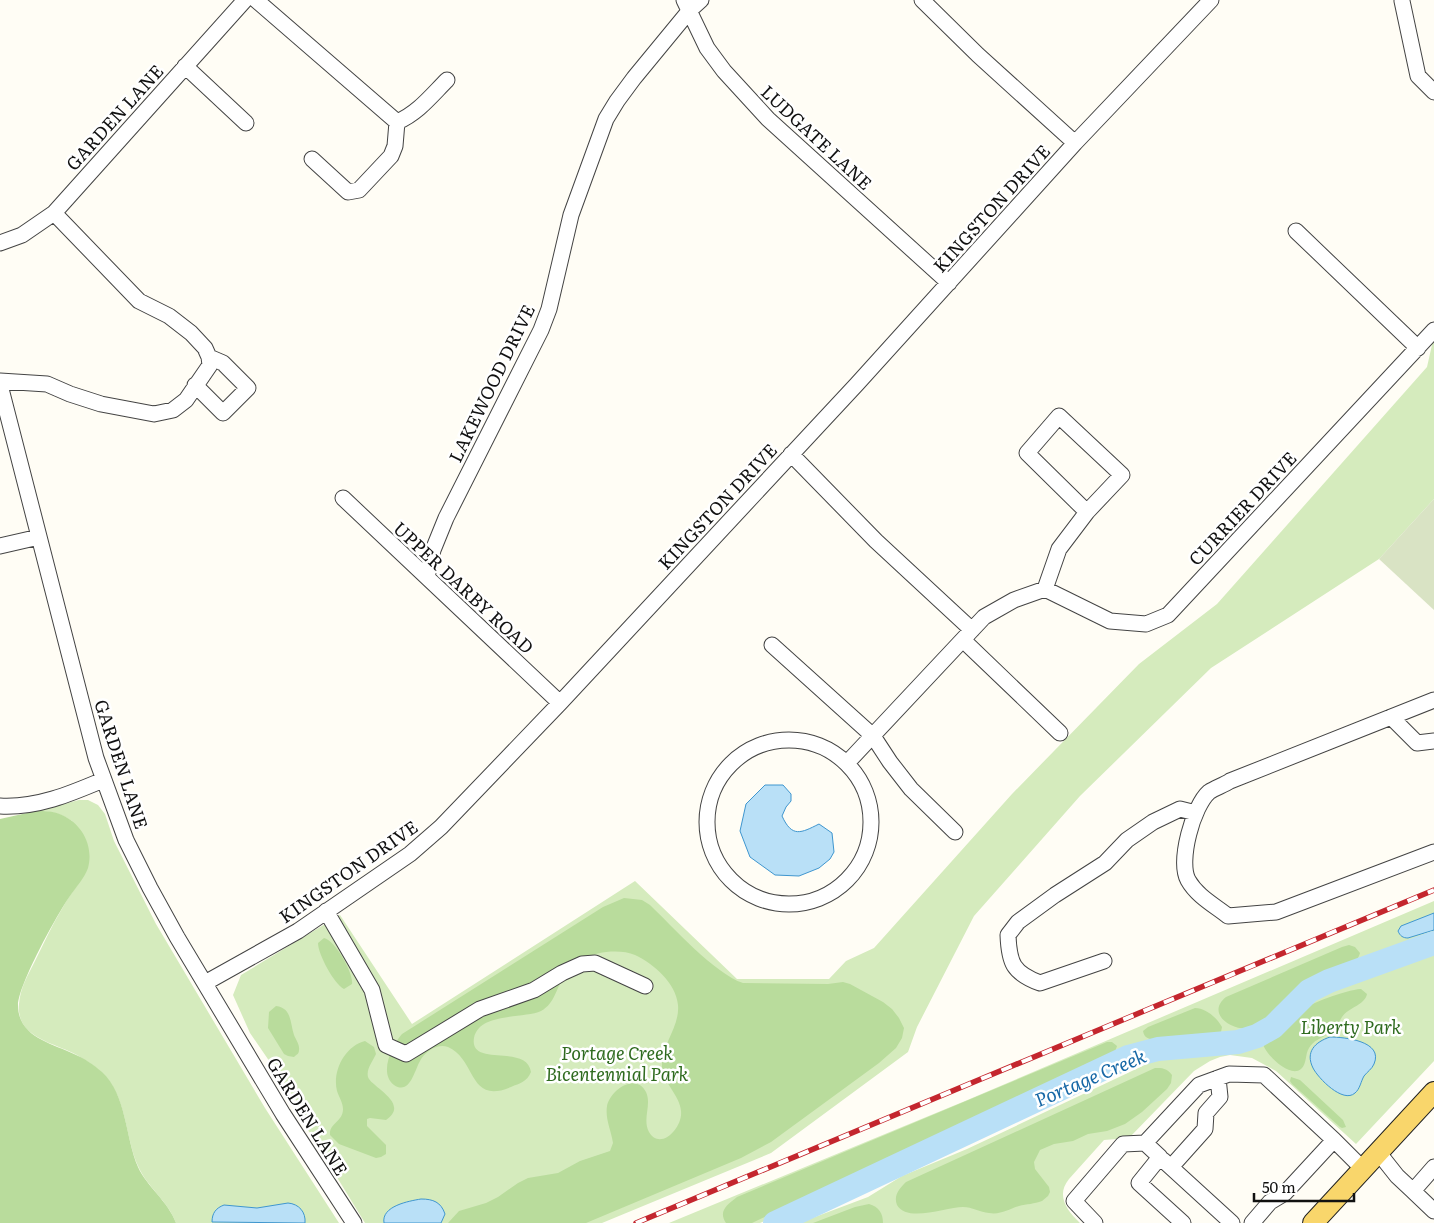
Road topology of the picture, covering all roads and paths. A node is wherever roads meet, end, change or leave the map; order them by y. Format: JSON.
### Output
{"nodes":[{"id":1,"x":244,"y":0,"type":"edge"},
{"id":2,"x":256,"y":0,"type":"edge"},
{"id":3,"x":922,"y":0,"type":"edge"},
{"id":4,"x":1402,"y":1,"type":"dead end"},
{"id":5,"x":691,"y":3,"type":"edge"},
{"id":6,"x":1204,"y":3,"type":"edge"},
{"id":7,"x":185,"y":66,"type":"junction"},
{"id":8,"x":446,"y":80,"type":"dead end"},
{"id":9,"x":1434,"y":92,"type":"edge"},
{"id":10,"x":397,"y":122,"type":"junction"},
{"id":11,"x":246,"y":123,"type":"dead end"},
{"id":12,"x":1075,"y":143,"type":"junction"},
{"id":13,"x":312,"y":159,"type":"dead end"},
{"id":14,"x":54,"y":213,"type":"junction"},
{"id":15,"x":1296,"y":231,"type":"dead end"},
{"id":16,"x":0,"y":242,"type":"edge"},
{"id":17,"x":948,"y":283,"type":"junction"},
{"id":18,"x":1434,"y":330,"type":"edge"},
{"id":19,"x":1418,"y":348,"type":"junction"},
{"id":20,"x":210,"y":357,"type":"junction"},
{"id":21,"x":0,"y":383,"type":"edge"},
{"id":22,"x":195,"y":386,"type":"junction"},
{"id":23,"x":791,"y":454,"type":"junction"},
{"id":24,"x":344,"y":498,"type":"dead end"},
{"id":25,"x":1088,"y":512,"type":"junction"},
{"id":26,"x":39,"y":537,"type":"junction"},
{"id":27,"x":0,"y":546,"type":"edge"},
{"id":28,"x":427,"y":577,"type":"junction"},
{"id":29,"x":1045,"y":589,"type":"junction"},
{"id":30,"x":967,"y":635,"type":"junction"},
{"id":31,"x":772,"y":645,"type":"dead end"},
{"id":32,"x":1434,"y":700,"type":"edge"},
{"id":33,"x":560,"y":703,"type":"junction"},
{"id":34,"x":1392,"y":717,"type":"junction"},
{"id":35,"x":1060,"y":733,"type":"dead end"},
{"id":36,"x":873,"y":736,"type":"junction"},
{"id":37,"x":1434,"y":741,"type":"edge"},
{"id":38,"x":847,"y":763,"type":"junction"},
{"id":39,"x":103,"y":780,"type":"junction"},
{"id":40,"x":0,"y":806,"type":"edge"},
{"id":41,"x":1196,"y":813,"type":"junction"},
{"id":42,"x":956,"y":832,"type":"dead end"},
{"id":43,"x":1434,"y":852,"type":"edge"},
{"id":44,"x":326,"y":911,"type":"junction"},
{"id":45,"x":1104,"y":960,"type":"dead end"},
{"id":46,"x":205,"y":983,"type":"junction"},
{"id":47,"x":645,"y":986,"type":"dead end"},
{"id":48,"x":1218,"y":1078,"type":"junction"},
{"id":49,"x":1434,"y":1092,"type":"edge"},
{"id":50,"x":1334,"y":1140,"type":"junction"},
{"id":51,"x":1144,"y":1143,"type":"junction"},
{"id":52,"x":1378,"y":1152,"type":"junction"},
{"id":53,"x":1166,"y":1162,"type":"junction"},
{"id":54,"x":1434,"y":1167,"type":"edge"},
{"id":55,"x":1363,"y":1169,"type":"junction"},
{"id":56,"x":1413,"y":1191,"type":"junction"},
{"id":57,"x":1434,"y":1211,"type":"edge"},
{"id":58,"x":354,"y":1223,"type":"edge"},
{"id":59,"x":1095,"y":1223,"type":"edge"},
{"id":60,"x":1183,"y":1223,"type":"edge"},
{"id":61,"x":1232,"y":1223,"type":"edge"},
{"id":62,"x":1252,"y":1223,"type":"edge"},
{"id":63,"x":1313,"y":1223,"type":"edge"}],
"edges":[{"from":1,"to":7,"type":"street","name":"GARDEN LANE"},
{"from":2,"to":10,"type":"street"},
{"from":3,"to":12,"type":"street"},
{"from":4,"to":9,"type":"street"},
{"from":5,"to":17,"type":"street","name":"LUDGATE LANE"},
{"from":5,"to":28,"type":"street","name":"LAKEWOOD DRIVE"},
{"from":6,"to":12,"type":"street","name":"KINGSTON DRIVE"},
{"from":7,"to":11,"type":"street"},
{"from":7,"to":14,"type":"street","name":"GARDEN LANE"},
{"from":8,"to":10,"type":"street"},
{"from":10,"to":13,"type":"street"},
{"from":12,"to":17,"type":"street","name":"KINGSTON DRIVE"},
{"from":14,"to":16,"type":"street","name":"GARDEN LANE"},
{"from":14,"to":20,"type":"street"},
{"from":15,"to":19,"type":"street"},
{"from":17,"to":23,"type":"street","name":"KINGSTON DRIVE"},
{"from":18,"to":19,"type":"street","name":"CURRIER DRIVE"},
{"from":19,"to":29,"type":"street","name":"CURRIER DRIVE"},
{"from":20,"to":22,"type":"street"},
{"from":20,"to":22,"type":"street"},
{"from":21,"to":22,"type":"street"},
{"from":21,"to":26,"type":"street","name":"GARDEN LANE"},
{"from":23,"to":30,"type":"street"},
{"from":23,"to":33,"type":"street","name":"KINGSTON DRIVE"},
{"from":24,"to":28,"type":"street","name":"UPPER DARBY ROAD"},
{"from":25,"to":25,"type":"street"},
{"from":25,"to":29,"type":"street"},
{"from":26,"to":27,"type":"street"},
{"from":26,"to":39,"type":"street","name":"GARDEN LANE"},
{"from":28,"to":33,"type":"street","name":"UPPER DARBY ROAD"},
{"from":29,"to":30,"type":"street"},
{"from":30,"to":35,"type":"street"},
{"from":30,"to":36,"type":"street"},
{"from":31,"to":36,"type":"street"},
{"from":32,"to":34,"type":"street"},
{"from":33,"to":44,"type":"street","name":"KINGSTON DRIVE"},
{"from":34,"to":37,"type":"street"},
{"from":34,"to":41,"type":"street"},
{"from":36,"to":38,"type":"street"},
{"from":36,"to":42,"type":"street"},
{"from":38,"to":38,"type":"street"},
{"from":39,"to":40,"type":"street"},
{"from":39,"to":46,"type":"street","name":"GARDEN LANE"},
{"from":41,"to":43,"type":"street"},
{"from":41,"to":45,"type":"street"},
{"from":44,"to":46,"type":"street","name":"KINGSTON DRIVE"},
{"from":44,"to":47,"type":"street"},
{"from":46,"to":58,"type":"street","name":"GARDEN LANE"},
{"from":48,"to":50,"type":"street"},
{"from":48,"to":51,"type":"street"},
{"from":48,"to":53,"type":"street"},
{"from":49,"to":52,"type":"main road"},
{"from":50,"to":55,"type":"street"},
{"from":50,"to":62,"type":"street"},
{"from":51,"to":53,"type":"street"},
{"from":51,"to":59,"type":"street"},
{"from":52,"to":55,"type":"main road"},
{"from":52,"to":56,"type":"street"},
{"from":53,"to":60,"type":"street"},
{"from":53,"to":61,"type":"street"},
{"from":54,"to":56,"type":"street"},
{"from":55,"to":63,"type":"main road"},
{"from":56,"to":57,"type":"street"}]}
